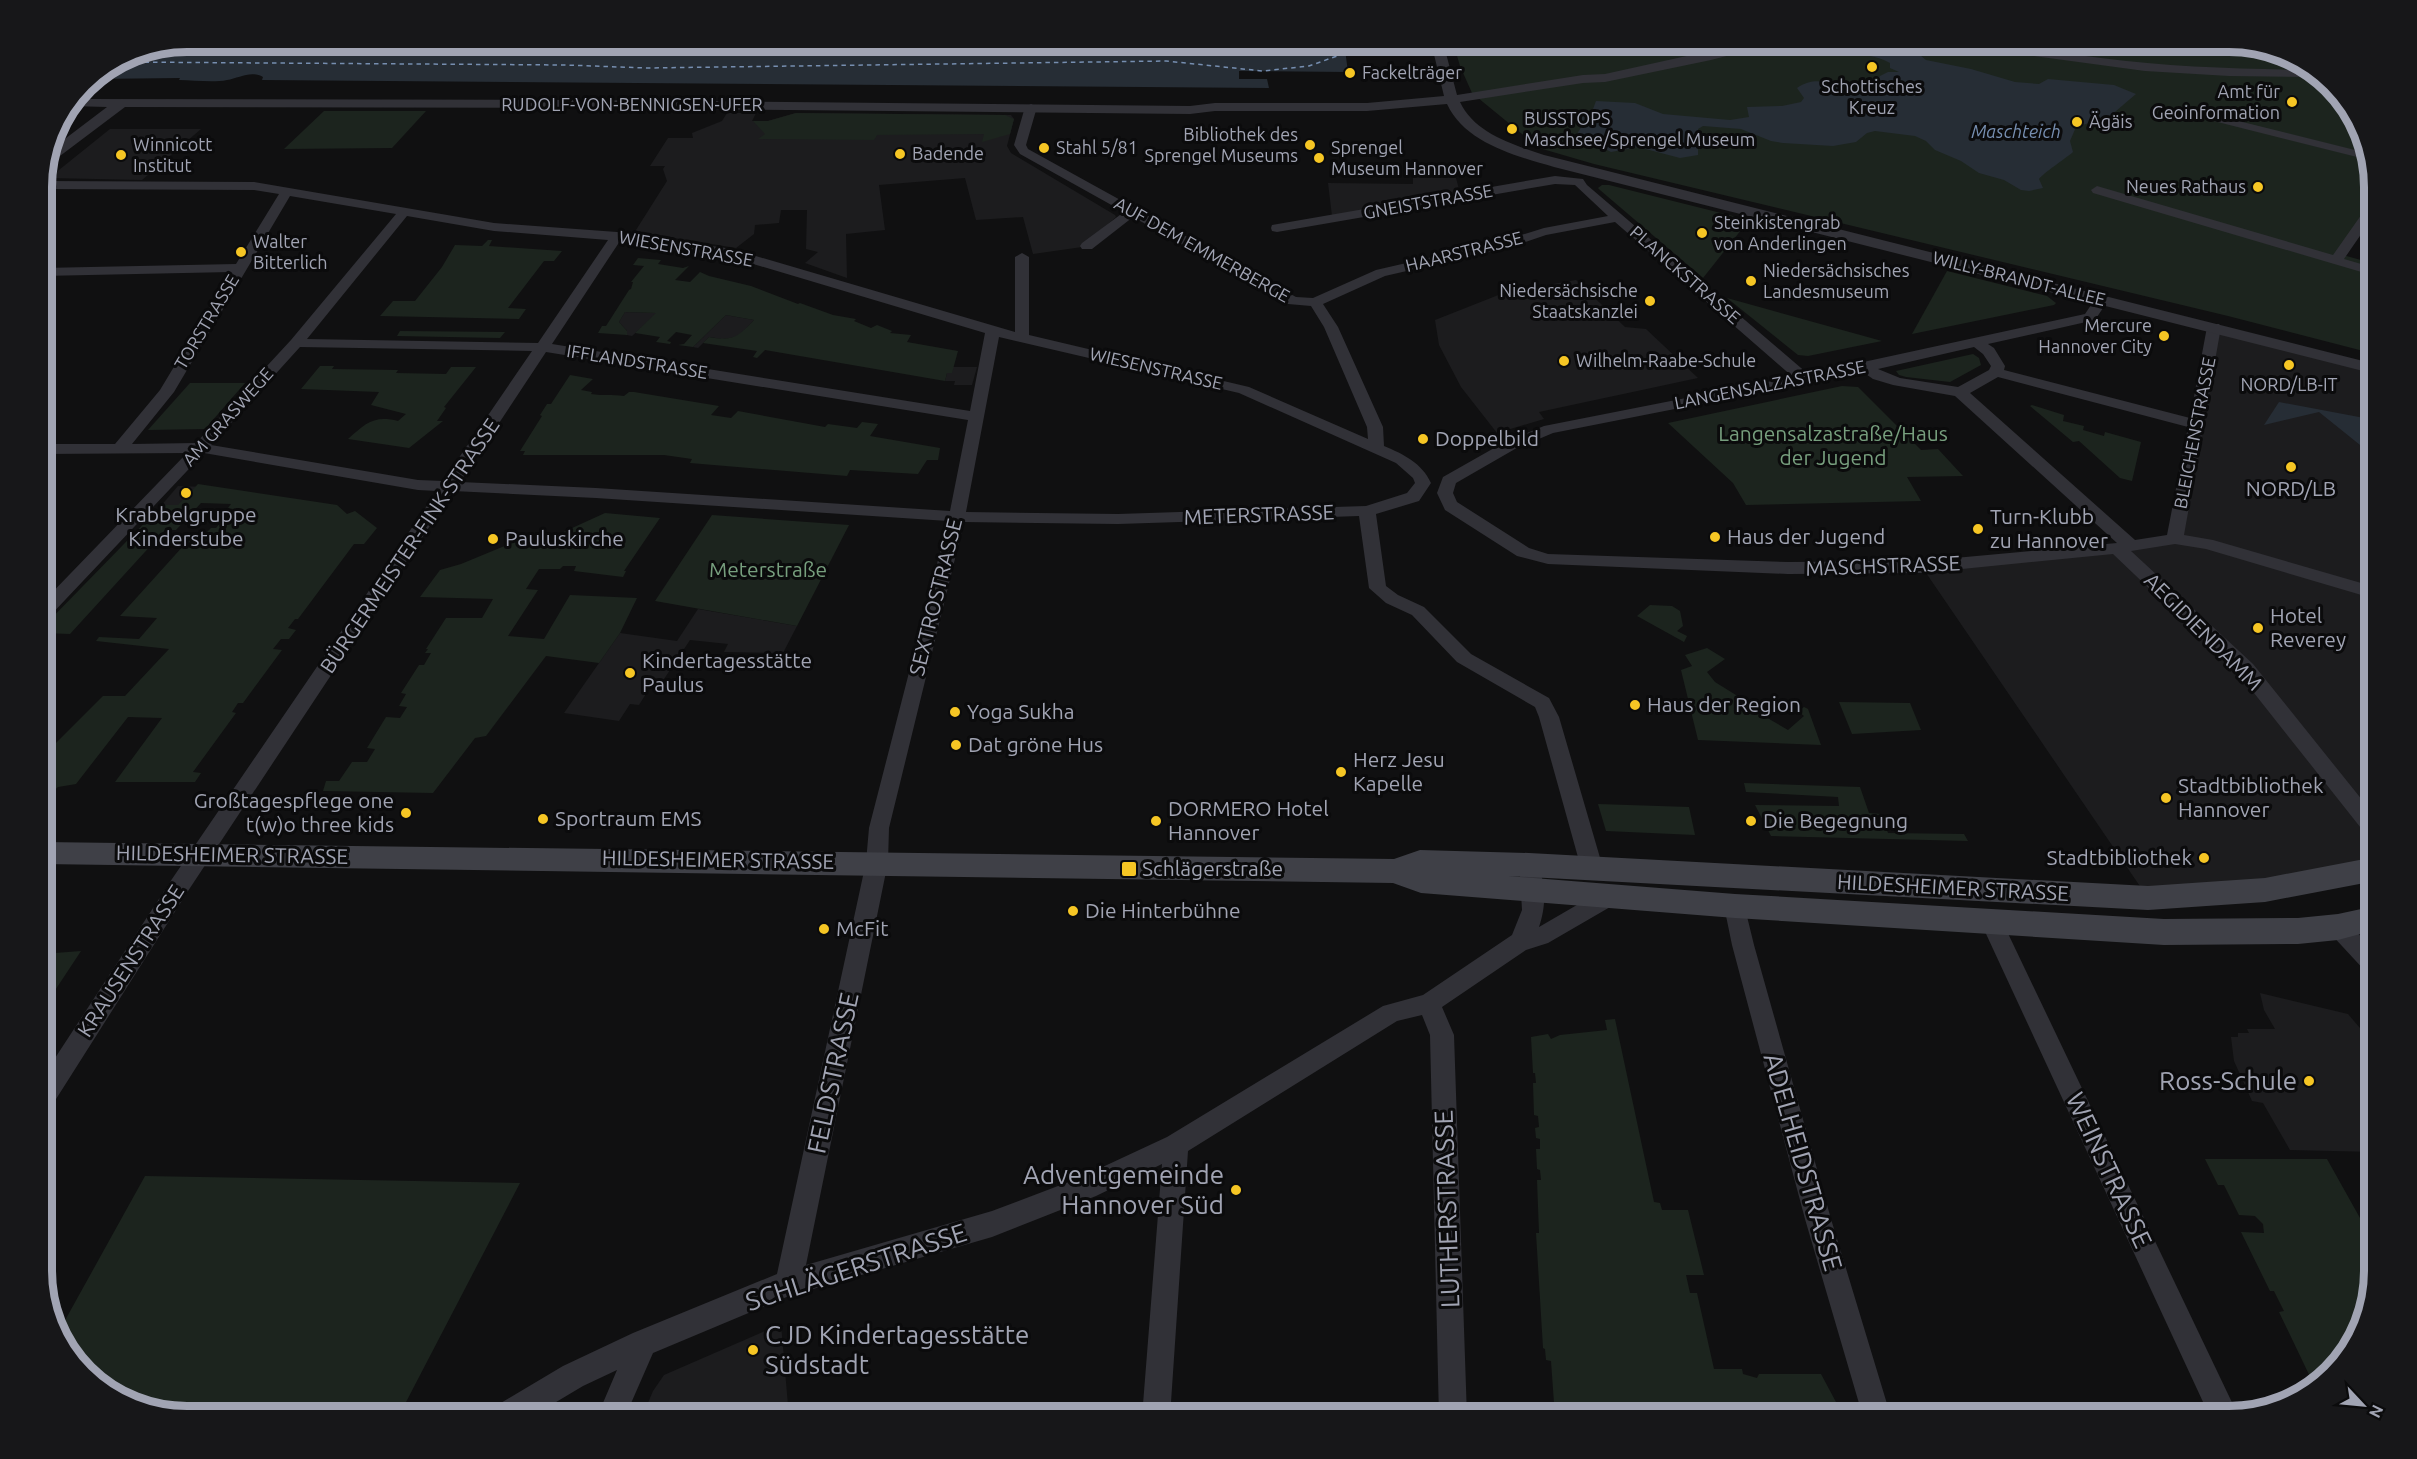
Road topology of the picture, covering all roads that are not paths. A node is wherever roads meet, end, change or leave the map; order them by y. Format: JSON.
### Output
{"nodes":[{"id":1,"x":1440,"y":52,"type":"edge"},
{"id":2,"x":1726,"y":52,"type":"edge"},
{"id":3,"x":2024,"y":52,"type":"edge"},
{"id":4,"x":2302,"y":74,"type":"edge"},
{"id":5,"x":123,"y":102,"type":"junction"},
{"id":6,"x":82,"y":103,"type":"edge"},
{"id":7,"x":1031,"y":108,"type":"junction"},
{"id":8,"x":1457,"y":108,"type":"junction"},
{"id":9,"x":2178,"y":109,"type":"dead end"},
{"id":10,"x":58,"y":151,"type":"edge"},
{"id":11,"x":2360,"y":155,"type":"edge"},
{"id":12,"x":1586,"y":177,"type":"junction"},
{"id":13,"x":53,"y":184,"type":"edge"},
{"id":14,"x":2097,"y":190,"type":"dead end"},
{"id":15,"x":286,"y":192,"type":"junction"},
{"id":16,"x":405,"y":212,"type":"junction"},
{"id":17,"x":1131,"y":212,"type":"junction"},
{"id":18,"x":1618,"y":218,"type":"junction"},
{"id":19,"x":2364,"y":220,"type":"edge"},
{"id":20,"x":1276,"y":228,"type":"dead end"},
{"id":21,"x":616,"y":236,"type":"junction"},
{"id":22,"x":1087,"y":246,"type":"dead end"},
{"id":23,"x":1022,"y":257,"type":"dead end"},
{"id":24,"x":2336,"y":261,"type":"junction"},
{"id":25,"x":239,"y":268,"type":"junction"},
{"id":26,"x":2364,"y":269,"type":"edge"},
{"id":27,"x":53,"y":272,"type":"edge"},
{"id":28,"x":2102,"y":299,"type":"junction"},
{"id":29,"x":1315,"y":302,"type":"junction"},
{"id":30,"x":2214,"y":327,"type":"junction"},
{"id":31,"x":993,"y":331,"type":"junction"},
{"id":32,"x":1022,"y":338,"type":"junction"},
{"id":33,"x":296,"y":343,"type":"junction"},
{"id":34,"x":1977,"y":343,"type":"junction"},
{"id":35,"x":544,"y":347,"type":"junction"},
{"id":36,"x":2364,"y":366,"type":"edge"},
{"id":37,"x":1866,"y":367,"type":"junction"},
{"id":38,"x":1996,"y":372,"type":"junction"},
{"id":39,"x":1804,"y":379,"type":"junction"},
{"id":40,"x":1960,"y":392,"type":"junction"},
{"id":41,"x":974,"y":416,"type":"junction"},
{"id":42,"x":2197,"y":425,"type":"junction"},
{"id":43,"x":1376,"y":447,"type":"junction"},
{"id":44,"x":120,"y":448,"type":"junction"},
{"id":45,"x":200,"y":448,"type":"junction"},
{"id":46,"x":53,"y":449,"type":"edge"},
{"id":47,"x":449,"y":488,"type":"junction"},
{"id":48,"x":1444,"y":490,"type":"joint"},
{"id":49,"x":1367,"y":511,"type":"junction"},
{"id":50,"x":957,"y":517,"type":"junction"},
{"id":51,"x":2175,"y":539,"type":"junction"},
{"id":52,"x":2123,"y":547,"type":"junction"},
{"id":53,"x":2364,"y":591,"type":"edge"},
{"id":54,"x":53,"y":602,"type":"edge"},
{"id":55,"x":2364,"y":817,"type":"edge"},
{"id":56,"x":53,"y":853,"type":"edge"},
{"id":57,"x":202,"y":854,"type":"junction"},
{"id":58,"x":877,"y":862,"type":"junction"},
{"id":59,"x":1592,"y":868,"type":"junction"},
{"id":60,"x":2364,"y":871,"type":"edge"},
{"id":61,"x":1531,"y":877,"type":"junction"},
{"id":62,"x":1609,"y":897,"type":"junction"},
{"id":63,"x":1735,"y":906,"type":"junction"},
{"id":64,"x":2364,"y":921,"type":"edge"},
{"id":65,"x":1992,"y":923,"type":"junction"},
{"id":66,"x":2338,"y":927,"type":"junction"},
{"id":67,"x":1520,"y":942,"type":"junction"},
{"id":68,"x":2364,"y":954,"type":"edge"},
{"id":69,"x":1429,"y":1003,"type":"junction"},
{"id":70,"x":53,"y":1082,"type":"edge"},
{"id":71,"x":1176,"y":1145,"type":"junction"},
{"id":72,"x":789,"y":1283,"type":"junction"},
{"id":73,"x":643,"y":1343,"type":"junction"},
{"id":74,"x":523,"y":1406,"type":"edge"},
{"id":75,"x":615,"y":1406,"type":"edge"},
{"id":76,"x":1157,"y":1406,"type":"edge"},
{"id":77,"x":1453,"y":1406,"type":"edge"},
{"id":78,"x":1874,"y":1406,"type":"edge"},
{"id":79,"x":2220,"y":1406,"type":"edge"}],
"edges":[{"from":1,"to":8,"type":"street"},
{"from":2,"to":8,"type":"street","name":"RUDOLF-VON-BENNIGSEN-UFER"},
{"from":3,"to":4,"type":"street"},
{"from":5,"to":6,"type":"street","name":"RUDOLF-VON-BENNIGSEN-UFER"},
{"from":5,"to":7,"type":"street","name":"RUDOLF-VON-BENNIGSEN-UFER"},
{"from":5,"to":10,"type":"street"},
{"from":7,"to":8,"type":"street","name":"RUDOLF-VON-BENNIGSEN-UFER"},
{"from":7,"to":17,"type":"street","name":"AUF DEM EMMERBERGE"},
{"from":8,"to":12,"type":"street","name":"WILLY-BRANDT-ALLEE"},
{"from":9,"to":11,"type":"street"},
{"from":12,"to":18,"type":"street","name":"PLANCKSTRASSE"},
{"from":12,"to":20,"type":"street","name":"GNEISTSTRASSE"},
{"from":12,"to":28,"type":"street","name":"WILLY-BRANDT-ALLEE"},
{"from":13,"to":15,"type":"street","name":"WIESENSTRASSE"},
{"from":14,"to":24,"type":"street"},
{"from":15,"to":16,"type":"street","name":"WIESENSTRASSE"},
{"from":15,"to":25,"type":"street","name":"TORSTRASSE"},
{"from":16,"to":21,"type":"street","name":"WIESENSTRASSE"},
{"from":16,"to":33,"type":"street","name":"AM GRASWEGE"},
{"from":17,"to":22,"type":"street"},
{"from":17,"to":29,"type":"street","name":"AUF DEM EMMERBERGE"},
{"from":18,"to":29,"type":"street","name":"HAARSTRASSE"},
{"from":18,"to":39,"type":"street","name":"PLANCKSTRASSE"},
{"from":19,"to":24,"type":"street"},
{"from":21,"to":31,"type":"street","name":"WIESENSTRASSE"},
{"from":21,"to":35,"type":"street","name":"BÜRGERMEISTER-FINK-STRASSE"},
{"from":23,"to":32,"type":"street"},
{"from":24,"to":26,"type":"street"},
{"from":25,"to":27,"type":"street"},
{"from":25,"to":44,"type":"street","name":"TORSTRASSE"},
{"from":28,"to":30,"type":"street","name":"WILLY-BRANDT-ALLEE"},
{"from":28,"to":34,"type":"street","name":"LANGENSALZASTRASSE"},
{"from":29,"to":43,"type":"street","name":"AUF DEM EMMERBERGE"},
{"from":30,"to":36,"type":"street","name":"WILLY-BRANDT-ALLEE"},
{"from":30,"to":42,"type":"street","name":"BLEICHENSTRASSE"},
{"from":31,"to":32,"type":"street","name":"WIESENSTRASSE"},
{"from":31,"to":41,"type":"street","name":"SEXTROSTRASSE"},
{"from":32,"to":43,"type":"street","name":"WIESENSTRASSE"},
{"from":33,"to":35,"type":"street","name":"IFFLANDSTRASSE"},
{"from":33,"to":45,"type":"street","name":"AM GRASWEGE"},
{"from":34,"to":37,"type":"street","name":"LANGENSALZASTRASSE"},
{"from":34,"to":38,"type":"street"},
{"from":35,"to":41,"type":"street","name":"IFFLANDSTRASSE"},
{"from":35,"to":47,"type":"street","name":"BÜRGERMEISTER-FINK-STRASSE"},
{"from":37,"to":39,"type":"street","name":"LANGENSALZASTRASSE"},
{"from":37,"to":40,"type":"street"},
{"from":38,"to":40,"type":"street"},
{"from":38,"to":42,"type":"street"},
{"from":39,"to":48,"type":"street","name":"LANGENSALZASTRASSE"},
{"from":40,"to":52,"type":"street","name":"AEGIDIENDAMM"},
{"from":41,"to":50,"type":"street","name":"SEXTROSTRASSE"},
{"from":42,"to":51,"type":"street","name":"BLEICHENSTRASSE"},
{"from":43,"to":49,"type":"street","name":"METERSTRASSE"},
{"from":44,"to":45,"type":"street","name":"METERSTRASSE"},
{"from":44,"to":46,"type":"street","name":"METERSTRASSE"},
{"from":45,"to":47,"type":"street","name":"METERSTRASSE"},
{"from":45,"to":54,"type":"street","name":"AM GRASWEGE"},
{"from":47,"to":50,"type":"street","name":"METERSTRASSE"},
{"from":47,"to":57,"type":"street","name":"BÜRGERMEISTER-FINK-STRASSE"},
{"from":48,"to":52,"type":"street","name":"MASCHSTRASSE"},
{"from":49,"to":50,"type":"street","name":"METERSTRASSE"},
{"from":49,"to":59,"type":"street"},
{"from":50,"to":58,"type":"street","name":"SEXTROSTRASSE"},
{"from":51,"to":52,"type":"street","name":"MASCHSTRASSE"},
{"from":51,"to":53,"type":"street","name":"MASCHSTRASSE"},
{"from":52,"to":55,"type":"street","name":"AEGIDIENDAMM"},
{"from":56,"to":57,"type":"main road","name":"HILDESHEIMER STRASSE"},
{"from":57,"to":58,"type":"main road","name":"HILDESHEIMER STRASSE"},
{"from":57,"to":70,"type":"street","name":"KRAUSENSTRASSE"},
{"from":58,"to":61,"type":"main road","name":"HILDESHEIMER STRASSE"},
{"from":58,"to":72,"type":"street","name":"FELDSTRASSE"},
{"from":59,"to":60,"type":"main road","name":"HILDESHEIMER STRASSE"},
{"from":59,"to":61,"type":"main road","name":"HILDESHEIMER STRASSE"},
{"from":61,"to":62,"type":"main road","name":"HILDESHEIMER STRASSE"},
{"from":61,"to":67,"type":"street"},
{"from":62,"to":63,"type":"main road","name":"HILDESHEIMER STRASSE"},
{"from":62,"to":67,"type":"street","name":"SCHLÄGERSTRASSE"},
{"from":63,"to":65,"type":"main road","name":"HILDESHEIMER STRASSE"},
{"from":63,"to":78,"type":"street","name":"ADELHEIDSTRASSE"},
{"from":64,"to":66,"type":"main road","name":"HILDESHEIMER STRASSE"},
{"from":65,"to":66,"type":"main road","name":"HILDESHEIMER STRASSE"},
{"from":65,"to":79,"type":"street","name":"WEINSTRASSE"},
{"from":66,"to":68,"type":"street"},
{"from":67,"to":69,"type":"street","name":"SCHLÄGERSTRASSE"},
{"from":69,"to":71,"type":"street","name":"SCHLÄGERSTRASSE"},
{"from":69,"to":77,"type":"street","name":"LUTHERSTRASSE"},
{"from":71,"to":72,"type":"street","name":"SCHLÄGERSTRASSE"},
{"from":71,"to":76,"type":"street"},
{"from":72,"to":73,"type":"street","name":"SCHLÄGERSTRASSE"},
{"from":73,"to":74,"type":"street","name":"SCHLÄGERSTRASSE"},
{"from":73,"to":75,"type":"street"}]}
